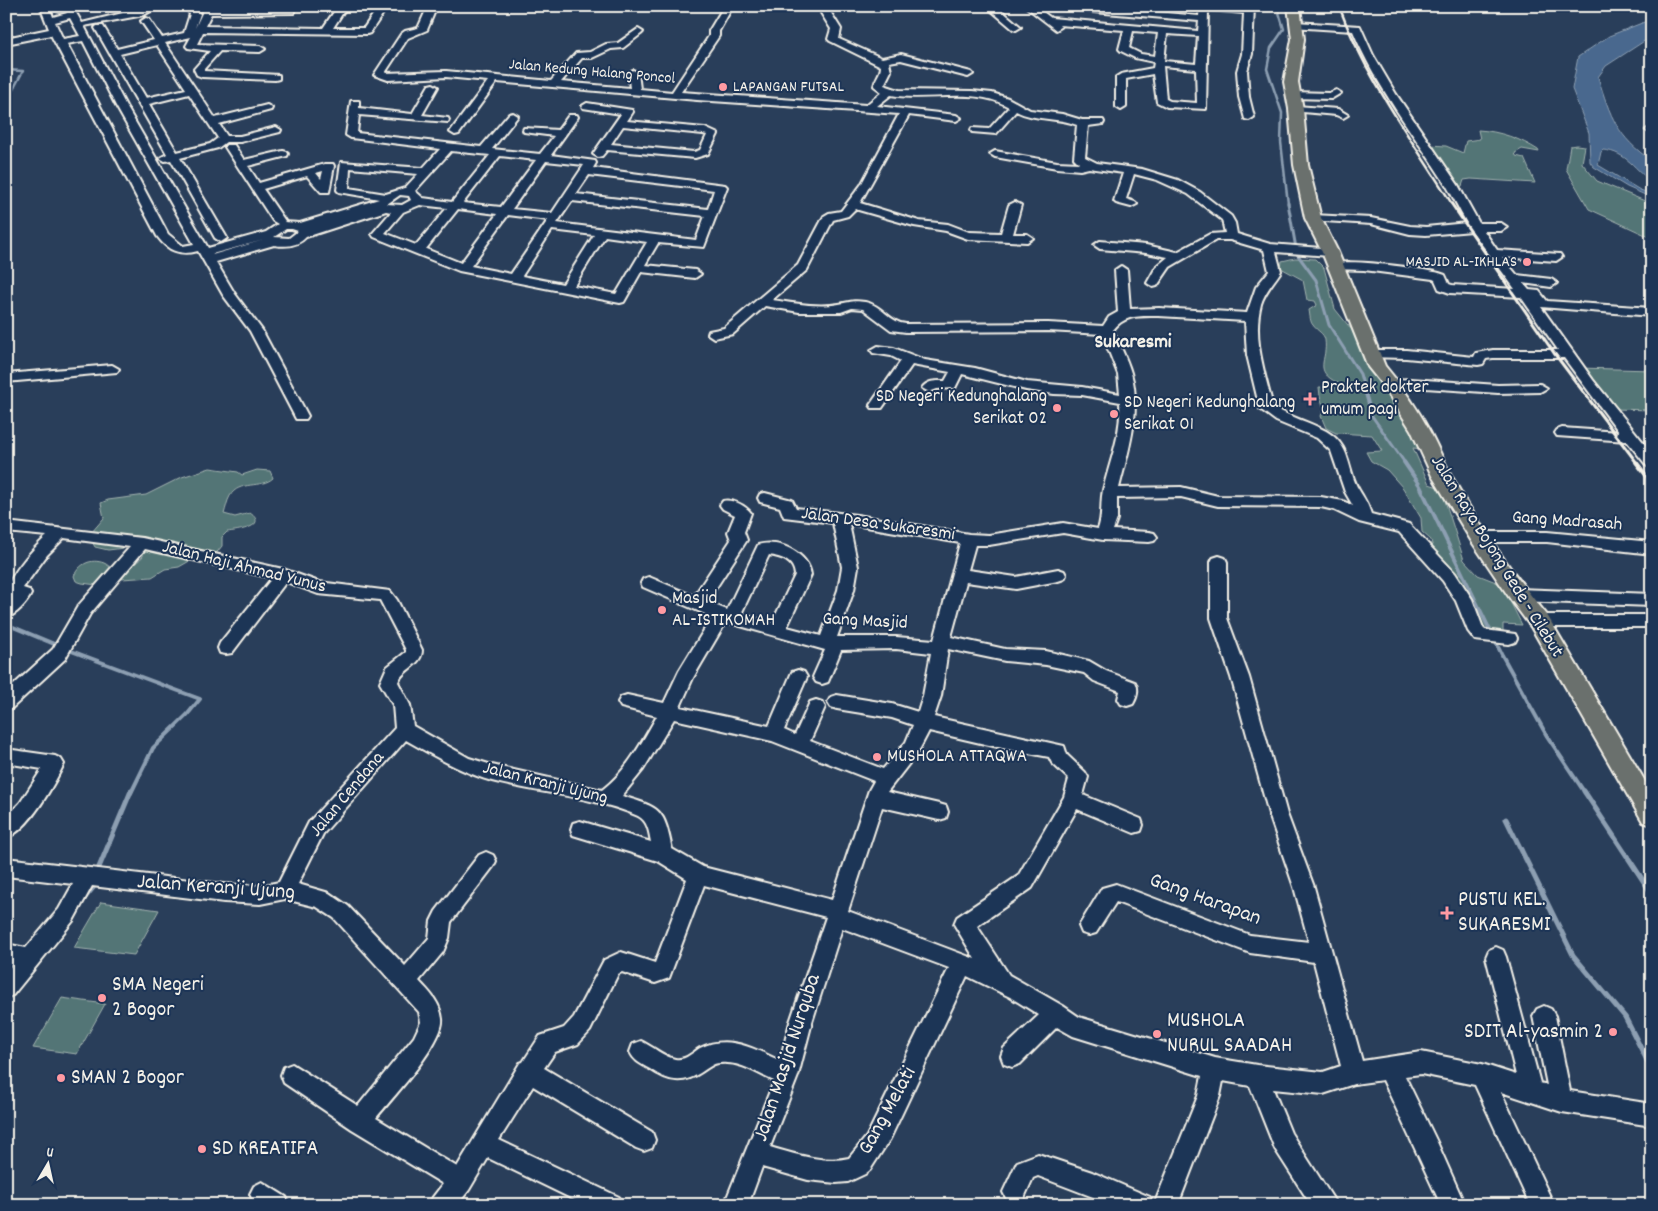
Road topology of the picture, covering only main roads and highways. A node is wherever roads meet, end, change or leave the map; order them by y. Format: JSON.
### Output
{"nodes":[{"id":1,"x":1294,"y":6,"type":"edge"},
{"id":2,"x":1652,"y":815,"type":"edge"}],
"edges":[{"from":1,"to":2,"type":"main road","name":"Jalan Raya Bojong Gede - Cilebut"}]}
